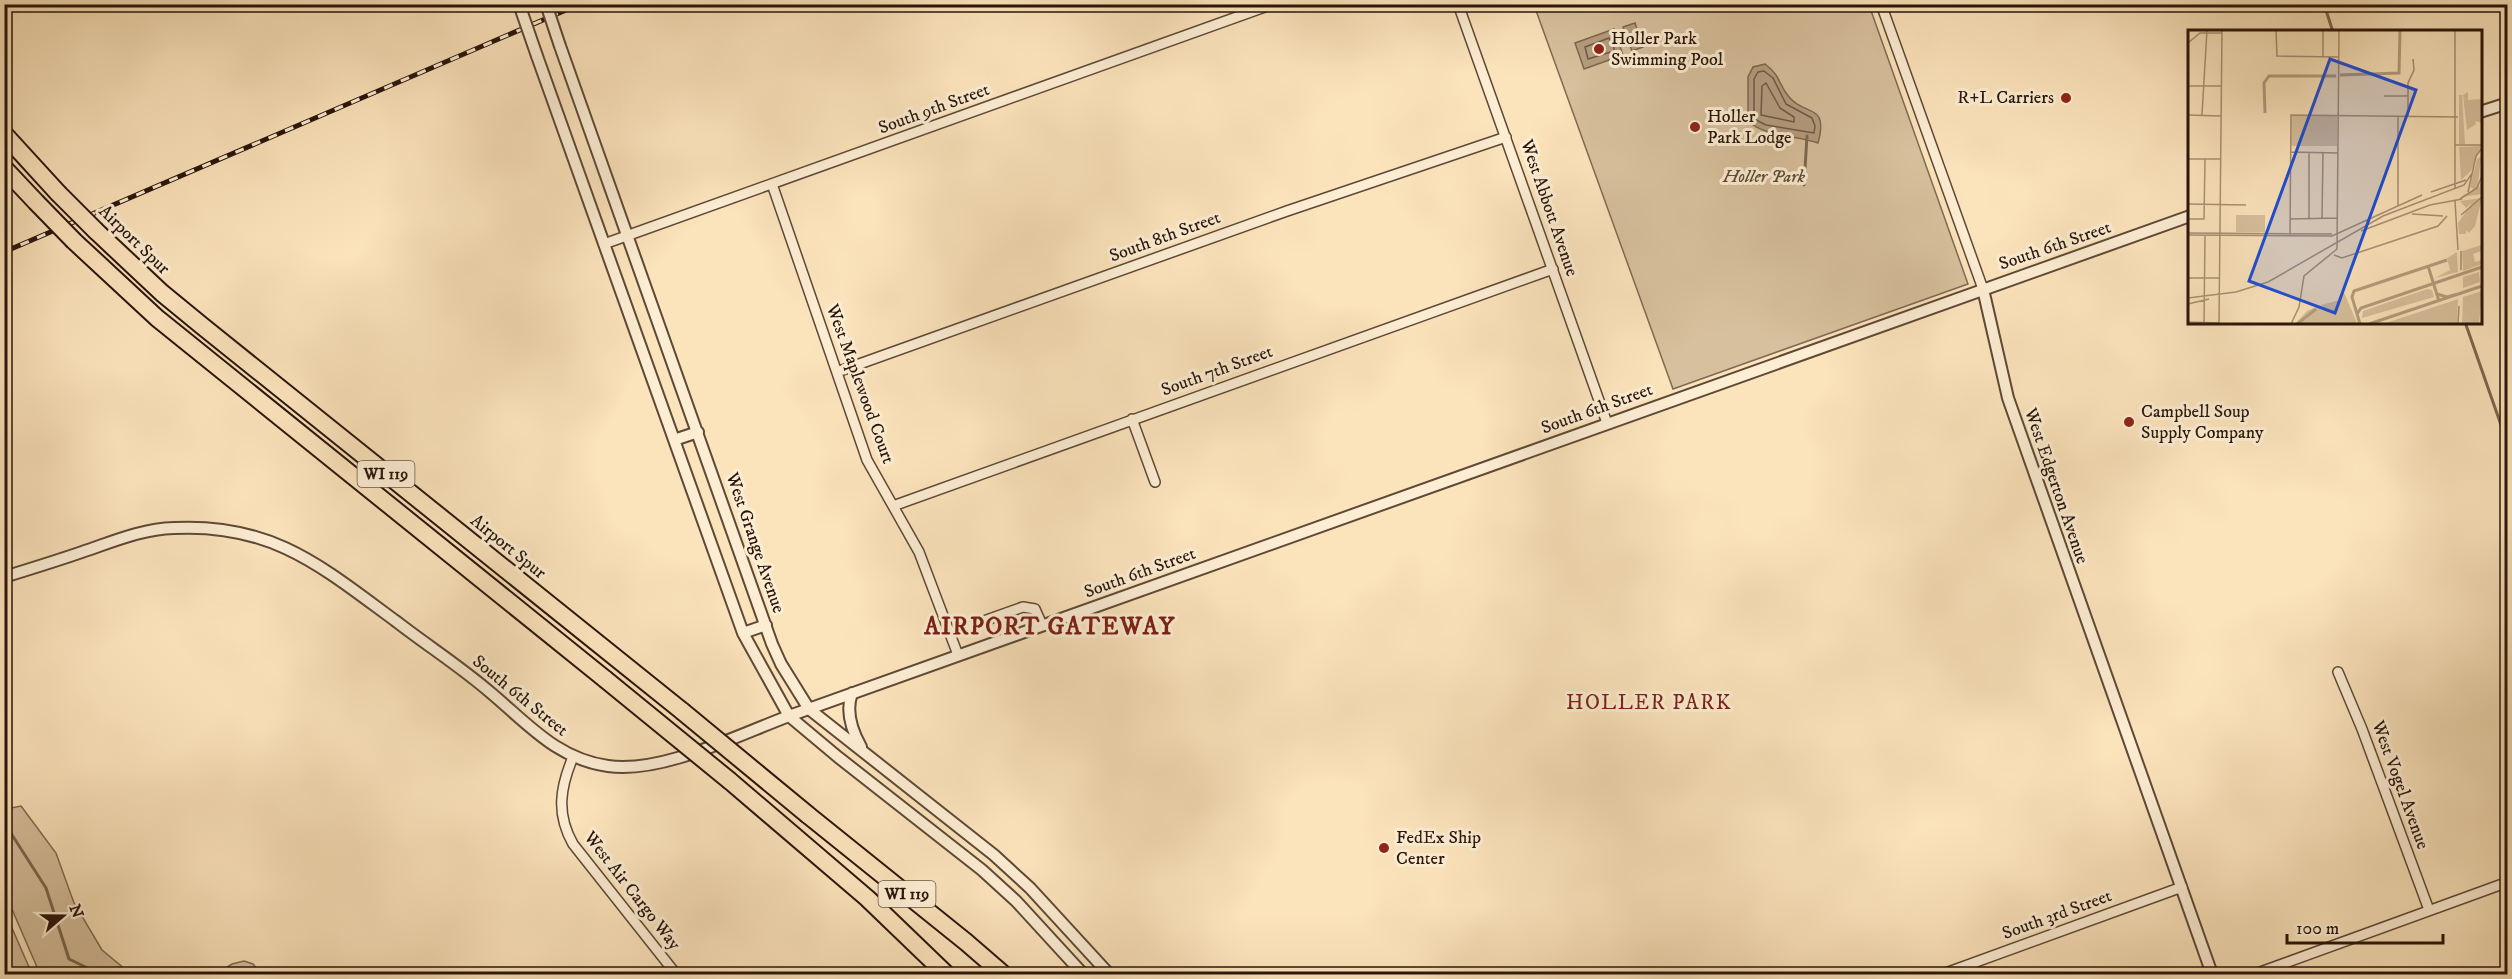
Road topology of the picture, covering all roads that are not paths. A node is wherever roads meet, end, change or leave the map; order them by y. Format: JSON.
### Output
{"nodes":[{"id":1,"x":519,"y":4,"type":"edge"},
{"id":2,"x":546,"y":4,"type":"edge"},
{"id":3,"x":1273,"y":4,"type":"edge"},
{"id":4,"x":1458,"y":4,"type":"edge"},
{"id":5,"x":1881,"y":4,"type":"edge"},
{"id":6,"x":2508,"y":103,"type":"edge"},
{"id":7,"x":2482,"y":112,"type":"edge"},
{"id":8,"x":4,"y":134,"type":"edge"},
{"id":9,"x":1506,"y":137,"type":"junction"},
{"id":10,"x":4,"y":168,"type":"edge"},
{"id":11,"x":772,"y":184,"type":"junction"},
{"id":12,"x":2188,"y":217,"type":"edge"},
{"id":13,"x":627,"y":236,"type":"junction"},
{"id":14,"x":604,"y":244,"type":"junction"},
{"id":15,"x":1552,"y":269,"type":"junction"},
{"id":16,"x":1983,"y":289,"type":"junction"},
{"id":17,"x":837,"y":372,"type":"junction"},
{"id":18,"x":1132,"y":419,"type":"junction"},
{"id":19,"x":1607,"y":423,"type":"junction"},
{"id":20,"x":698,"y":432,"type":"junction"},
{"id":21,"x":674,"y":440,"type":"junction"},
{"id":22,"x":1155,"y":482,"type":"dead end"},
{"id":23,"x":893,"y":506,"type":"junction"},
{"id":24,"x":4,"y":578,"type":"edge"},
{"id":25,"x":766,"y":624,"type":"junction"},
{"id":26,"x":1042,"y":626,"type":"junction"},
{"id":27,"x":742,"y":633,"type":"junction"},
{"id":28,"x":950,"y":633,"type":"junction"},
{"id":29,"x":958,"y":655,"type":"junction"},
{"id":30,"x":2338,"y":672,"type":"dead end"},
{"id":31,"x":852,"y":693,"type":"junction"},
{"id":32,"x":809,"y":709,"type":"junction"},
{"id":33,"x":789,"y":716,"type":"junction"},
{"id":34,"x":864,"y":753,"type":"junction"},
{"id":35,"x":573,"y":757,"type":"junction"},
{"id":36,"x":2508,"y":882,"type":"edge"},
{"id":37,"x":2182,"y":887,"type":"junction"},
{"id":38,"x":2429,"y":910,"type":"junction"},
{"id":39,"x":1059,"y":920,"type":"junction"},
{"id":40,"x":1044,"y":933,"type":"junction"},
{"id":41,"x":676,"y":975,"type":"edge"},
{"id":42,"x":946,"y":975,"type":"edge"},
{"id":43,"x":1003,"y":975,"type":"edge"},
{"id":44,"x":1083,"y":975,"type":"edge"},
{"id":45,"x":1109,"y":975,"type":"edge"},
{"id":46,"x":1943,"y":975,"type":"edge"},
{"id":47,"x":2212,"y":975,"type":"edge"},
{"id":48,"x":2255,"y":975,"type":"edge"}],
"edges":[{"from":1,"to":14,"type":"street","bridge":true},
{"from":2,"to":13,"type":"street","name":"West Grange Avenue","bridge":true},
{"from":3,"to":11,"type":"street","name":"South 9th Street"},
{"from":4,"to":9,"type":"street","name":"West Abbott Avenue"},
{"from":5,"to":16,"type":"street","name":"West Edgerton Avenue"},
{"from":6,"to":7,"type":"street"},
{"from":8,"to":43,"type":"highway","name":"Airport Spur","number":"WI 119","bridge":true},
{"from":9,"to":15,"type":"street","name":"West Abbott Avenue"},
{"from":9,"to":17,"type":"street","name":"South 8th Street"},
{"from":10,"to":42,"type":"highway","number":"WI 119","bridge":true},
{"from":11,"to":13,"type":"street","name":"South 9th Street"},
{"from":11,"to":17,"type":"street","name":"West Maplewood Court"},
{"from":12,"to":16,"type":"street","name":"South 6th Street"},
{"from":13,"to":14,"type":"street","name":"South 9th Street"},
{"from":13,"to":20,"type":"street","name":"West Grange Avenue"},
{"from":14,"to":21,"type":"street"},
{"from":15,"to":18,"type":"street","name":"South 7th Street"},
{"from":15,"to":19,"type":"street","name":"West Abbott Avenue"},
{"from":16,"to":19,"type":"street","name":"South 6th Street"},
{"from":16,"to":37,"type":"street","name":"West Edgerton Avenue"},
{"from":17,"to":23,"type":"street","name":"West Maplewood Court"},
{"from":18,"to":22,"type":"street"},
{"from":18,"to":23,"type":"street","name":"South 7th Street"},
{"from":19,"to":26,"type":"street","name":"South 6th Street"},
{"from":20,"to":21,"type":"street"},
{"from":20,"to":25,"type":"street","name":"West Grange Avenue"},
{"from":21,"to":27,"type":"street"},
{"from":23,"to":28,"type":"street","name":"West Maplewood Court"},
{"from":24,"to":35,"type":"street","name":"South 6th Street"},
{"from":25,"to":27,"type":"street"},
{"from":25,"to":32,"type":"street","name":"West Grange Avenue"},
{"from":26,"to":28,"type":"street"},
{"from":26,"to":29,"type":"street","name":"South 6th Street"},
{"from":27,"to":33,"type":"street"},
{"from":28,"to":29,"type":"street","name":"West Maplewood Court"},
{"from":29,"to":31,"type":"street","name":"South 6th Street"},
{"from":30,"to":38,"type":"street","name":"West Vogel Avenue"},
{"from":31,"to":32,"type":"street","name":"South 6th Street"},
{"from":31,"to":34,"type":"street"},
{"from":32,"to":33,"type":"street","name":"South 6th Street"},
{"from":32,"to":34,"type":"street","name":"West Grange Avenue"},
{"from":33,"to":35,"type":"street","name":"South 6th Street"},
{"from":33,"to":40,"type":"street"},
{"from":34,"to":39,"type":"street","name":"West Grange Avenue"},
{"from":35,"to":41,"type":"street","name":"West Air Cargo Way"},
{"from":36,"to":38,"type":"street"},
{"from":37,"to":46,"type":"street","name":"South 3rd Street"},
{"from":37,"to":47,"type":"street","name":"West Edgerton Avenue"},
{"from":38,"to":48,"type":"street"},
{"from":39,"to":40,"type":"street"},
{"from":39,"to":45,"type":"street","name":"West Grange Avenue"},
{"from":40,"to":44,"type":"street"}]}
